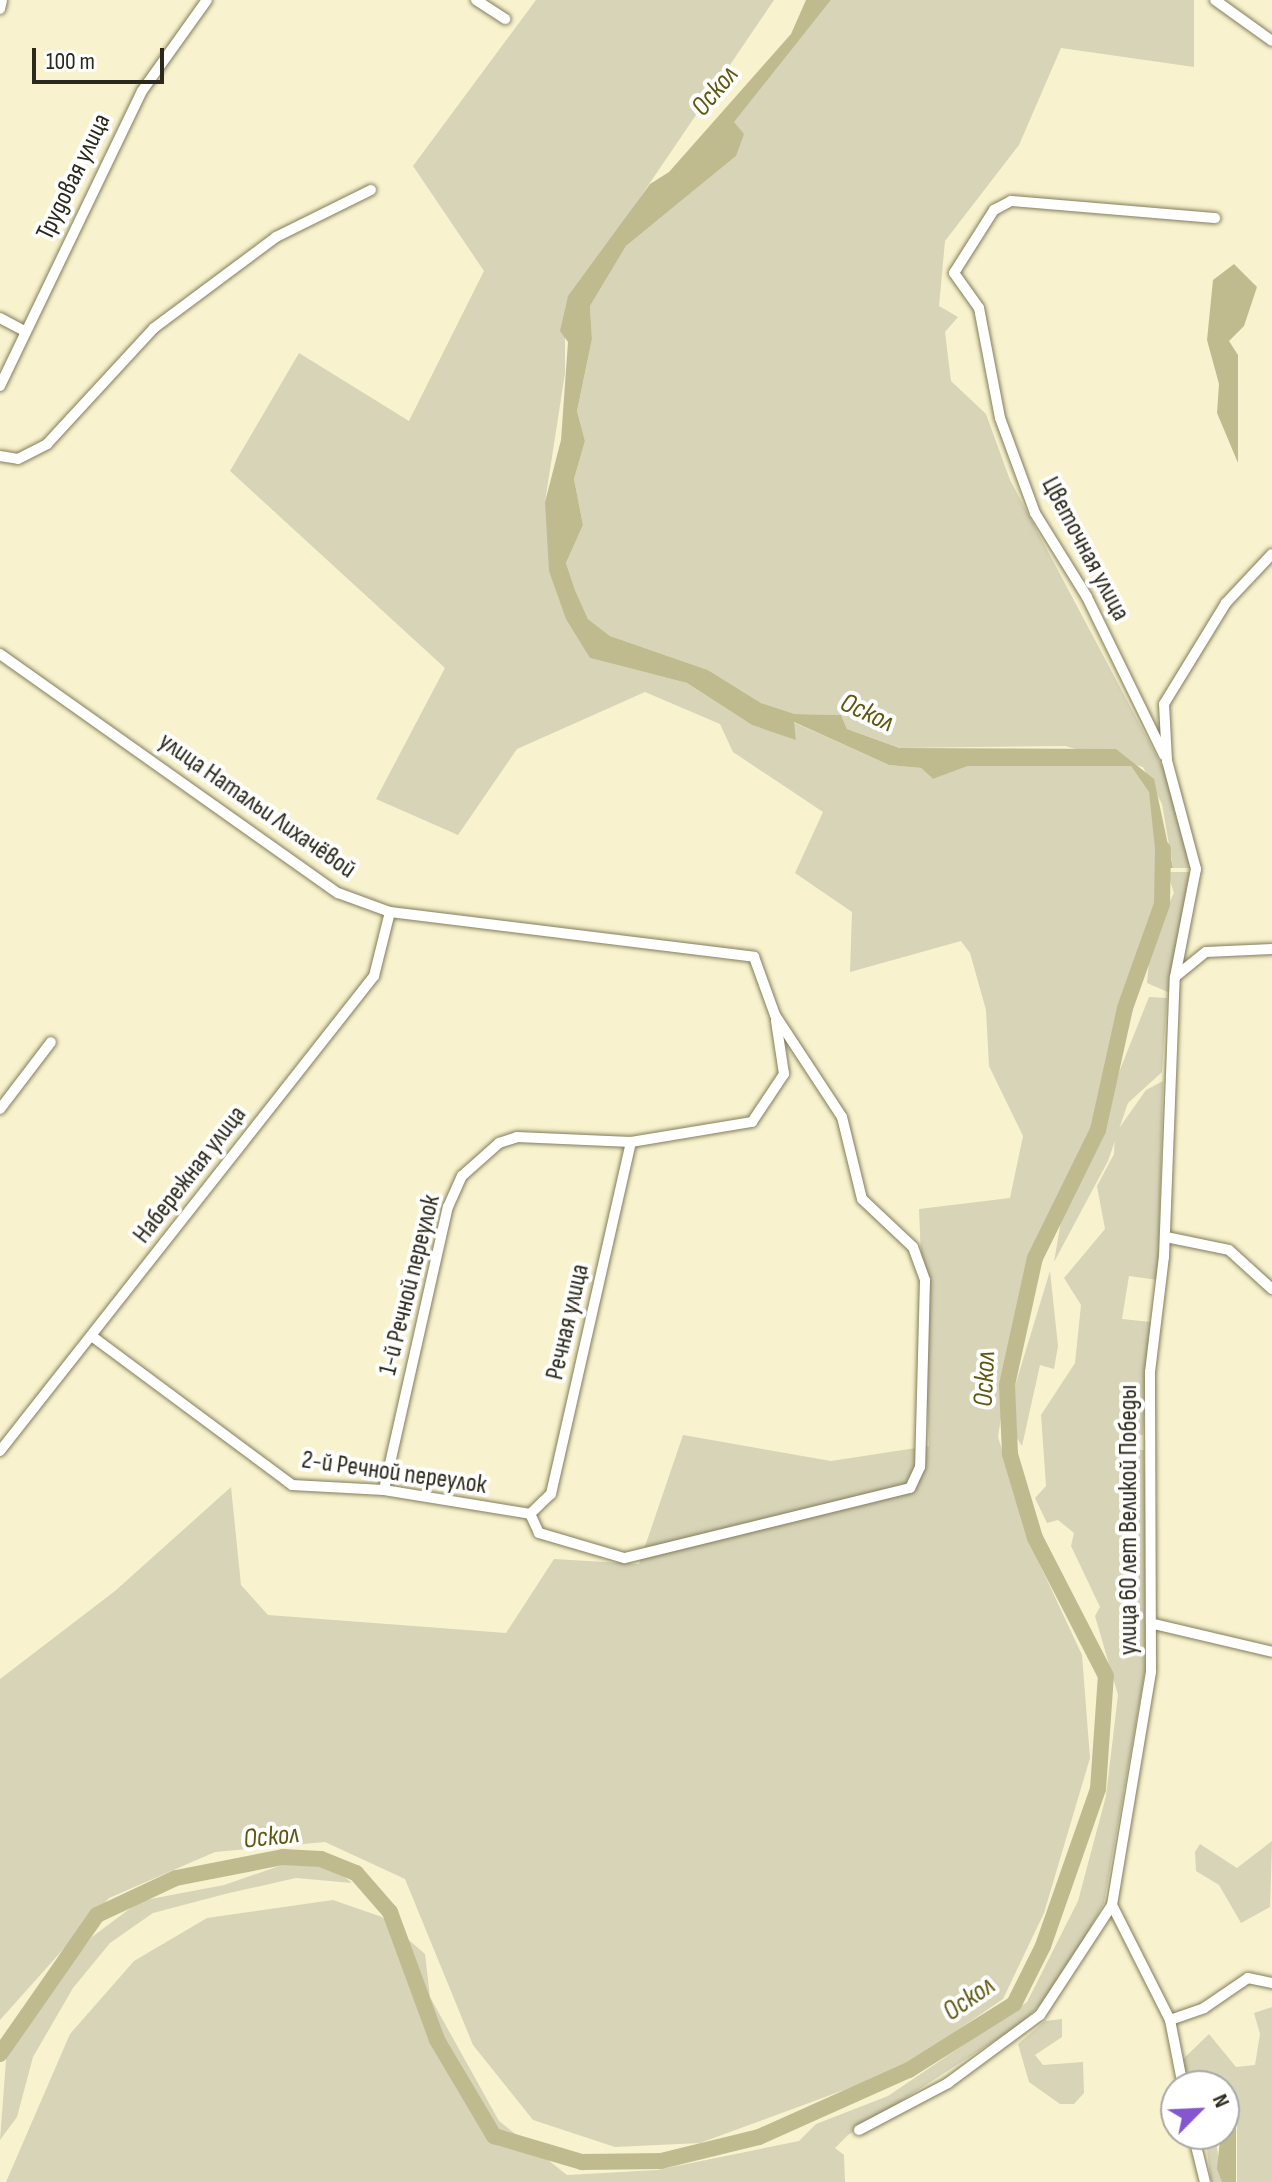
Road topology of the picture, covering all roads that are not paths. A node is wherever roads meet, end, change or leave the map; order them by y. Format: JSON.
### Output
{"nodes":[{"id":1,"x":2,"y":0,"type":"edge"},
{"id":2,"x":207,"y":0,"type":"edge"},
{"id":3,"x":476,"y":0,"type":"edge"},
{"id":4,"x":1215,"y":0,"type":"edge"},
{"id":5,"x":0,"y":9,"type":"edge"},
{"id":6,"x":505,"y":19,"type":"dead end"},
{"id":7,"x":1272,"y":41,"type":"edge"},
{"id":8,"x":371,"y":190,"type":"dead end"},
{"id":9,"x":1215,"y":218,"type":"dead end"},
{"id":10,"x":0,"y":318,"type":"edge"},
{"id":11,"x":24,"y":331,"type":"junction"},
{"id":12,"x":0,"y":386,"type":"edge"},
{"id":13,"x":0,"y":456,"type":"edge"},
{"id":14,"x":1270,"y":555,"type":"edge"},
{"id":15,"x":0,"y":654,"type":"edge"},
{"id":16,"x":1164,"y":704,"type":"junction"},
{"id":17,"x":1143,"y":712,"type":"junction"},
{"id":18,"x":1167,"y":761,"type":"junction"},
{"id":19,"x":390,"y":912,"type":"junction"},
{"id":20,"x":1272,"y":949,"type":"edge"},
{"id":21,"x":1175,"y":977,"type":"junction"},
{"id":22,"x":775,"y":1015,"type":"junction"},
{"id":23,"x":51,"y":1042,"type":"dead end"},
{"id":24,"x":0,"y":1109,"type":"edge"},
{"id":25,"x":631,"y":1142,"type":"junction"},
{"id":26,"x":1166,"y":1237,"type":"junction"},
{"id":27,"x":1272,"y":1289,"type":"edge"},
{"id":28,"x":93,"y":1337,"type":"junction"},
{"id":29,"x":0,"y":1451,"type":"edge"},
{"id":30,"x":384,"y":1490,"type":"junction"},
{"id":31,"x":530,"y":1514,"type":"junction"},
{"id":32,"x":1154,"y":1624,"type":"junction"},
{"id":33,"x":1272,"y":1652,"type":"edge"},
{"id":34,"x":1112,"y":1905,"type":"junction"},
{"id":35,"x":1272,"y":1983,"type":"edge"},
{"id":36,"x":1170,"y":2020,"type":"junction"},
{"id":37,"x":1180,"y":2070,"type":"edge"},
{"id":38,"x":859,"y":2130,"type":"dead end"},
{"id":39,"x":1197,"y":2150,"type":"edge"},
{"id":40,"x":1205,"y":2182,"type":"edge"}],
"edges":[{"from":1,"to":5,"type":"street"},
{"from":2,"to":11,"type":"street","name":"Трудовая улица"},
{"from":3,"to":6,"type":"street"},
{"from":4,"to":7,"type":"street"},
{"from":8,"to":13,"type":"street"},
{"from":9,"to":17,"type":"street","name":"Цветочная улица"},
{"from":10,"to":11,"type":"street"},
{"from":11,"to":12,"type":"street","name":"Трудовая улица"},
{"from":14,"to":16,"type":"street"},
{"from":15,"to":19,"type":"street","name":"улица Натальи Лихачёвой"},
{"from":16,"to":17,"type":"street"},
{"from":16,"to":18,"type":"street","name":"улица 60 лет Великой Победы"},
{"from":17,"to":18,"type":"street","name":"Цветочная улица"},
{"from":18,"to":21,"type":"street","name":"улица 60 лет Великой Победы"},
{"from":19,"to":22,"type":"street","name":"улица Натальи Лихачёвой"},
{"from":19,"to":28,"type":"street","name":"Набережная улица"},
{"from":20,"to":21,"type":"street"},
{"from":21,"to":26,"type":"street","name":"улица 60 лет Великой Победы"},
{"from":22,"to":25,"type":"street","name":"1-й Речной переулок"},
{"from":22,"to":31,"type":"street"},
{"from":23,"to":24,"type":"street"},
{"from":25,"to":30,"type":"street","name":"1-й Речной переулок"},
{"from":25,"to":31,"type":"street","name":"Речная улица"},
{"from":26,"to":27,"type":"street"},
{"from":26,"to":32,"type":"street","name":"улица 60 лет Великой Победы"},
{"from":28,"to":29,"type":"street","name":"Набережная улица"},
{"from":28,"to":30,"type":"street","name":"2-й Речной переулок"},
{"from":30,"to":31,"type":"street","name":"2-й Речной переулок"},
{"from":32,"to":33,"type":"street"},
{"from":32,"to":34,"type":"street","name":"улица 60 лет Великой Победы"},
{"from":34,"to":36,"type":"street"},
{"from":34,"to":38,"type":"street","name":"улица 60 лет Великой Победы"},
{"from":35,"to":36,"type":"street"},
{"from":36,"to":37,"type":"street"},
{"from":39,"to":40,"type":"street"}]}
